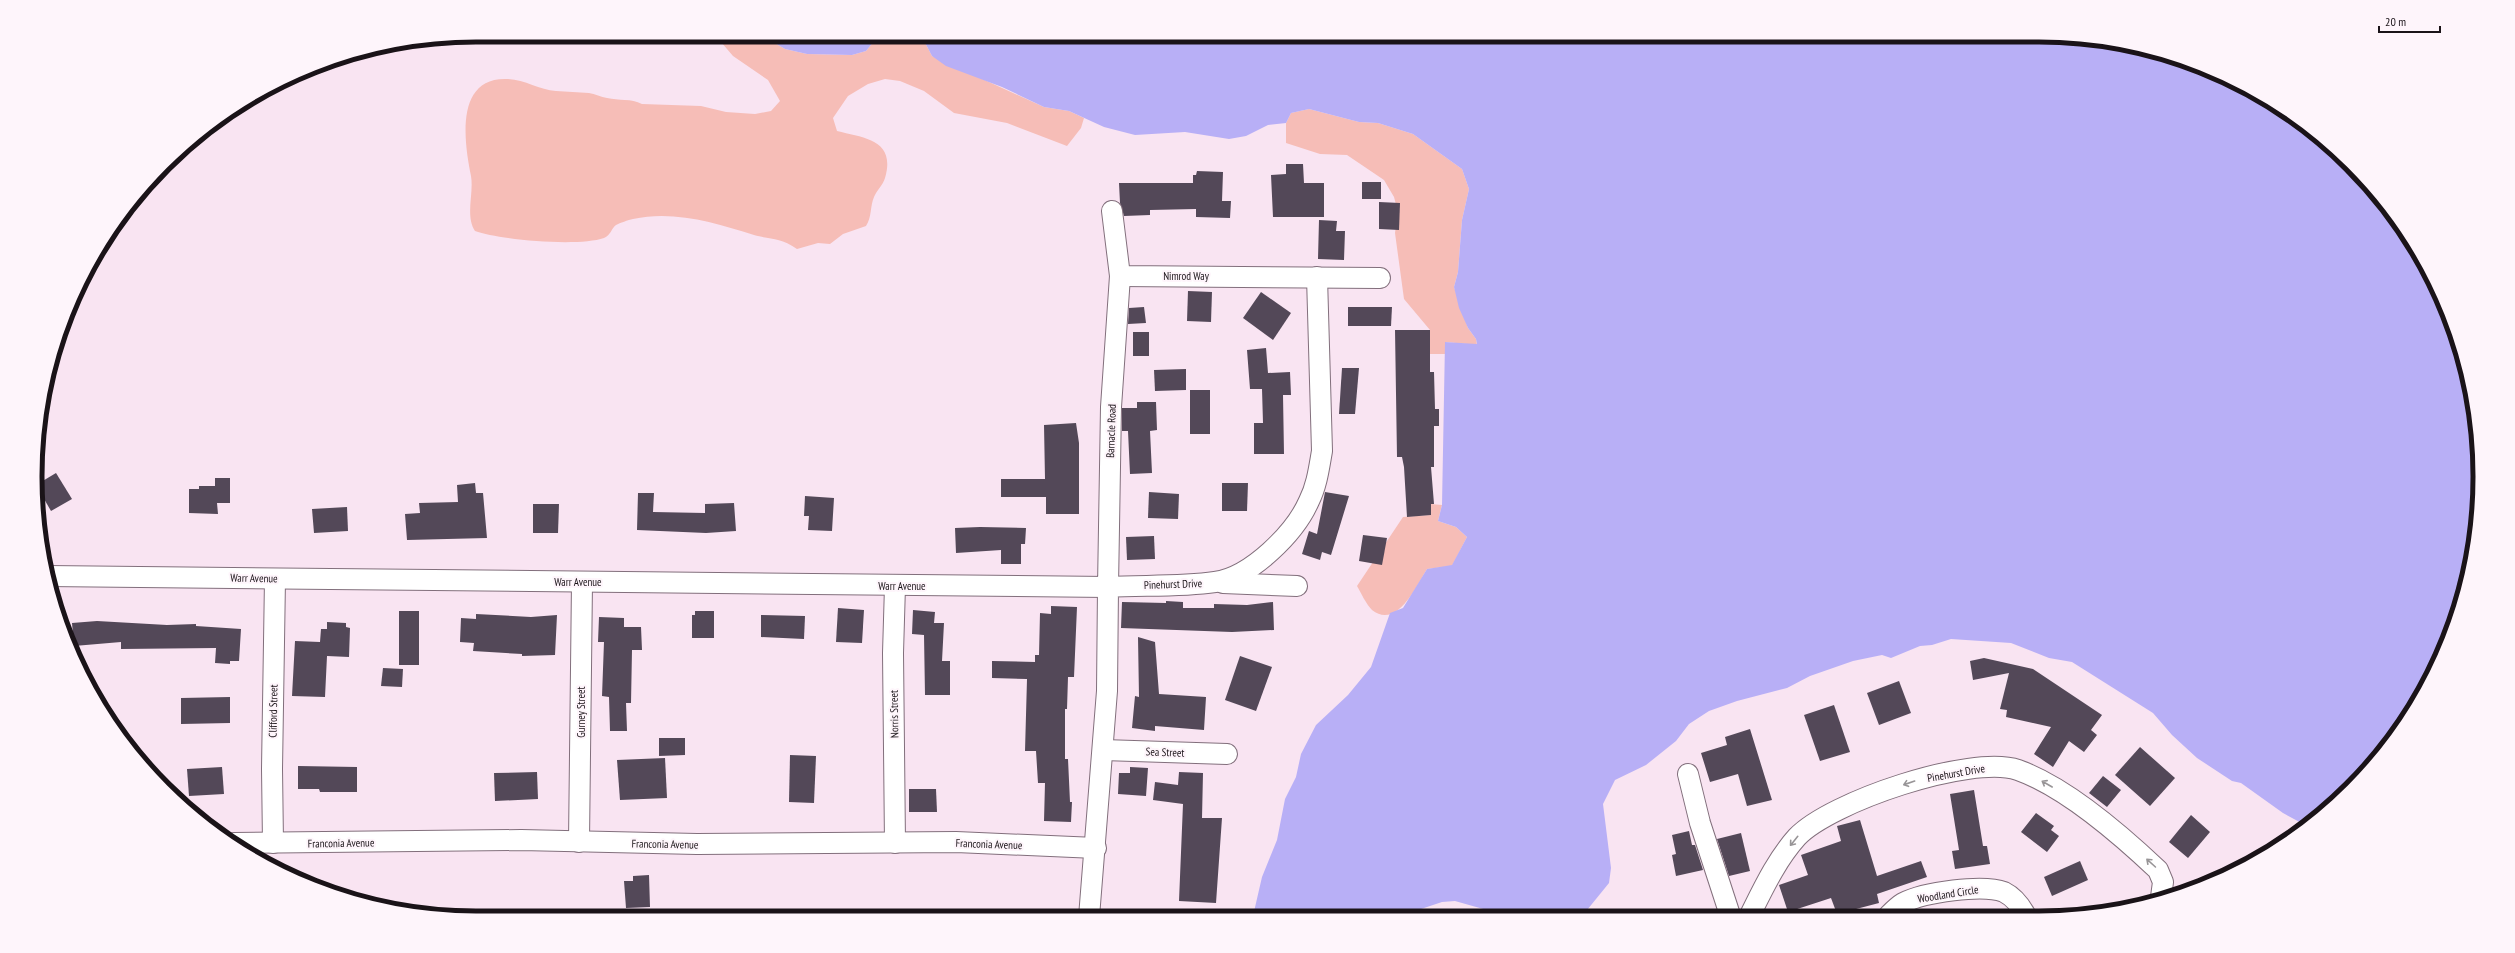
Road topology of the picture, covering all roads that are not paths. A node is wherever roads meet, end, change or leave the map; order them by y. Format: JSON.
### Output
{"nodes":[{"id":1,"x":1112,"y":211,"type":"dead end"},
{"id":2,"x":1120,"y":276,"type":"junction"},
{"id":3,"x":1317,"y":277,"type":"junction"},
{"id":4,"x":1380,"y":278,"type":"dead end"},
{"id":5,"x":54,"y":576,"type":"edge"},
{"id":6,"x":275,"y":579,"type":"junction"},
{"id":7,"x":582,"y":582,"type":"junction"},
{"id":8,"x":1216,"y":582,"type":"junction"},
{"id":9,"x":895,"y":586,"type":"junction"},
{"id":10,"x":1297,"y":586,"type":"dead end"},
{"id":11,"x":1108,"y":587,"type":"junction"},
{"id":12,"x":1103,"y":750,"type":"junction"},
{"id":13,"x":1226,"y":754,"type":"dead end"},
{"id":14,"x":1688,"y":774,"type":"dead end"},
{"id":15,"x":579,"y":842,"type":"junction"},
{"id":16,"x":243,"y":843,"type":"edge"},
{"id":17,"x":273,"y":843,"type":"junction"},
{"id":18,"x":895,"y":843,"type":"junction"},
{"id":19,"x":1096,"y":848,"type":"junction"},
{"id":20,"x":2162,"y":893,"type":"edge"},
{"id":21,"x":1089,"y":911,"type":"edge"},
{"id":22,"x":1729,"y":911,"type":"edge"},
{"id":23,"x":1752,"y":911,"type":"edge"},
{"id":24,"x":1894,"y":911,"type":"edge"},
{"id":25,"x":2023,"y":911,"type":"edge"}],
"edges":[{"from":1,"to":2,"type":"street"},
{"from":2,"to":3,"type":"street","name":"Nimrod Way"},
{"from":2,"to":11,"type":"street","name":"Barnacle Road"},
{"from":3,"to":4,"type":"street","name":"Nimrod Way"},
{"from":3,"to":8,"type":"street","name":"Pinehurst Drive"},
{"from":5,"to":6,"type":"street","name":"Warr Avenue"},
{"from":6,"to":7,"type":"street","name":"Warr Avenue"},
{"from":6,"to":17,"type":"street","name":"Clifford Street"},
{"from":7,"to":9,"type":"street","name":"Warr Avenue"},
{"from":7,"to":15,"type":"street","name":"Gurney Street"},
{"from":8,"to":10,"type":"street"},
{"from":8,"to":11,"type":"street","name":"Pinehurst Drive"},
{"from":9,"to":11,"type":"street","name":"Warr Avenue"},
{"from":9,"to":18,"type":"street","name":"Norris Street"},
{"from":11,"to":12,"type":"street"},
{"from":12,"to":13,"type":"street","name":"Sea Street"},
{"from":12,"to":19,"type":"street"},
{"from":14,"to":22,"type":"street"},
{"from":15,"to":17,"type":"street","name":"Franconia Avenue"},
{"from":15,"to":18,"type":"street","name":"Franconia Avenue"},
{"from":16,"to":17,"type":"street","name":"Franconia Avenue"},
{"from":18,"to":19,"type":"street","name":"Franconia Avenue"},
{"from":19,"to":21,"type":"street"},
{"from":20,"to":23,"type":"street","name":"Pinehurst Drive","one_way":true},
{"from":24,"to":25,"type":"street","name":"Woodland Circle"}]}
